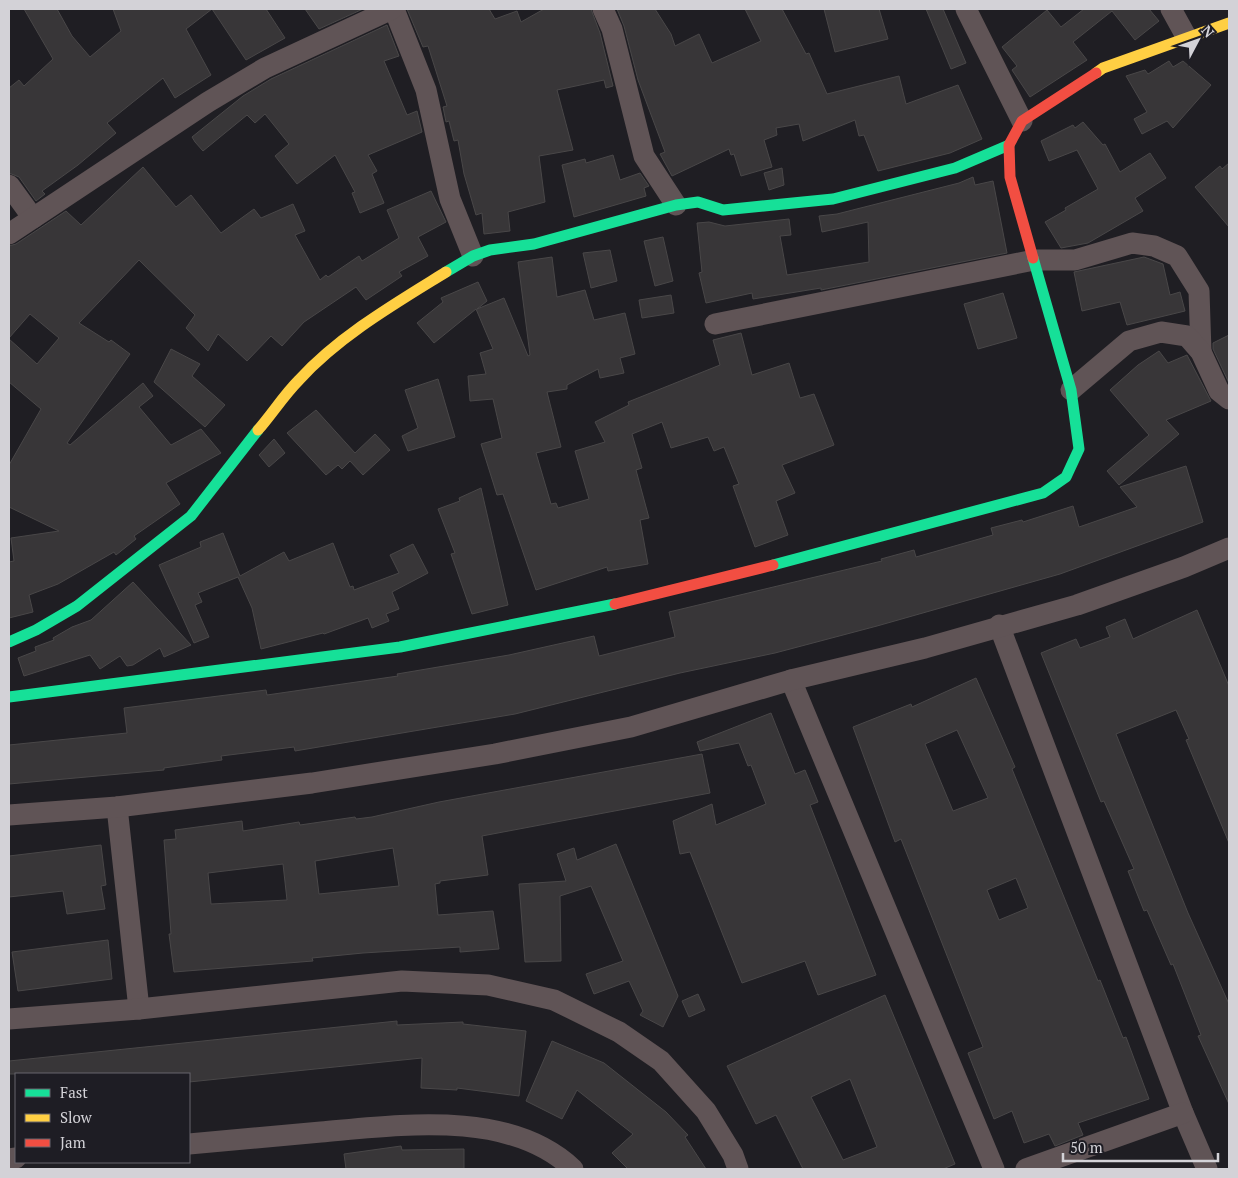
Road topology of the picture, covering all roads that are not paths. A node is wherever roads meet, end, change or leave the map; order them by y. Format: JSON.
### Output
{"nodes":[{"id":1,"x":393,"y":9,"type":"edge"},
{"id":2,"x":603,"y":9,"type":"edge"},
{"id":3,"x":966,"y":9,"type":"edge"},
{"id":4,"x":1171,"y":9,"type":"edge"},
{"id":5,"x":1225,"y":29,"type":"edge"},
{"id":6,"x":1187,"y":38,"type":"junction"},
{"id":7,"x":1022,"y":121,"type":"junction"},
{"id":8,"x":1009,"y":145,"type":"junction"},
{"id":9,"x":9,"y":185,"type":"edge"},
{"id":10,"x":676,"y":205,"type":"junction"},
{"id":11,"x":33,"y":218,"type":"junction"},
{"id":12,"x":9,"y":234,"type":"edge"},
{"id":13,"x":473,"y":256,"type":"junction"},
{"id":14,"x":1034,"y":260,"type":"junction"},
{"id":15,"x":715,"y":324,"type":"dead end"},
{"id":16,"x":1201,"y":352,"type":"junction"},
{"id":17,"x":1071,"y":390,"type":"junction"},
{"id":18,"x":1229,"y":399,"type":"edge"},
{"id":19,"x":1229,"y":548,"type":"edge"},
{"id":20,"x":999,"y":626,"type":"junction"},
{"id":21,"x":9,"y":642,"type":"edge"},
{"id":22,"x":791,"y":680,"type":"junction"},
{"id":23,"x":9,"y":697,"type":"edge"},
{"id":24,"x":117,"y":807,"type":"junction"},
{"id":25,"x":9,"y":815,"type":"edge"},
{"id":26,"x":139,"y":1009,"type":"junction"},
{"id":27,"x":9,"y":1019,"type":"edge"},
{"id":28,"x":1184,"y":1114,"type":"junction"},
{"id":29,"x":190,"y":1144,"type":"edge"},
{"id":30,"x":573,"y":1169,"type":"edge"},
{"id":31,"x":738,"y":1169,"type":"edge"},
{"id":32,"x":994,"y":1169,"type":"edge"},
{"id":33,"x":1026,"y":1169,"type":"edge"},
{"id":34,"x":1207,"y":1169,"type":"edge"}],
"edges":[{"from":1,"to":11,"type":"street"},
{"from":1,"to":13,"type":"street"},
{"from":2,"to":10,"type":"street"},
{"from":3,"to":7,"type":"street"},
{"from":4,"to":6,"type":"street"},
{"from":5,"to":6,"type":"street"},
{"from":6,"to":7,"type":"street"},
{"from":7,"to":8,"type":"street"},
{"from":8,"to":10,"type":"street"},
{"from":8,"to":14,"type":"street"},
{"from":9,"to":11,"type":"street"},
{"from":10,"to":13,"type":"street"},
{"from":11,"to":12,"type":"street"},
{"from":13,"to":21,"type":"street"},
{"from":14,"to":15,"type":"street"},
{"from":14,"to":16,"type":"street"},
{"from":14,"to":17,"type":"street"},
{"from":16,"to":17,"type":"street"},
{"from":16,"to":18,"type":"street"},
{"from":17,"to":23,"type":"street"},
{"from":19,"to":20,"type":"street"},
{"from":20,"to":22,"type":"street"},
{"from":20,"to":28,"type":"street"},
{"from":22,"to":24,"type":"street"},
{"from":22,"to":32,"type":"street"},
{"from":24,"to":25,"type":"street"},
{"from":24,"to":26,"type":"street"},
{"from":26,"to":27,"type":"street"},
{"from":26,"to":31,"type":"street"},
{"from":28,"to":33,"type":"street"},
{"from":28,"to":34,"type":"street"},
{"from":29,"to":30,"type":"street"}]}
